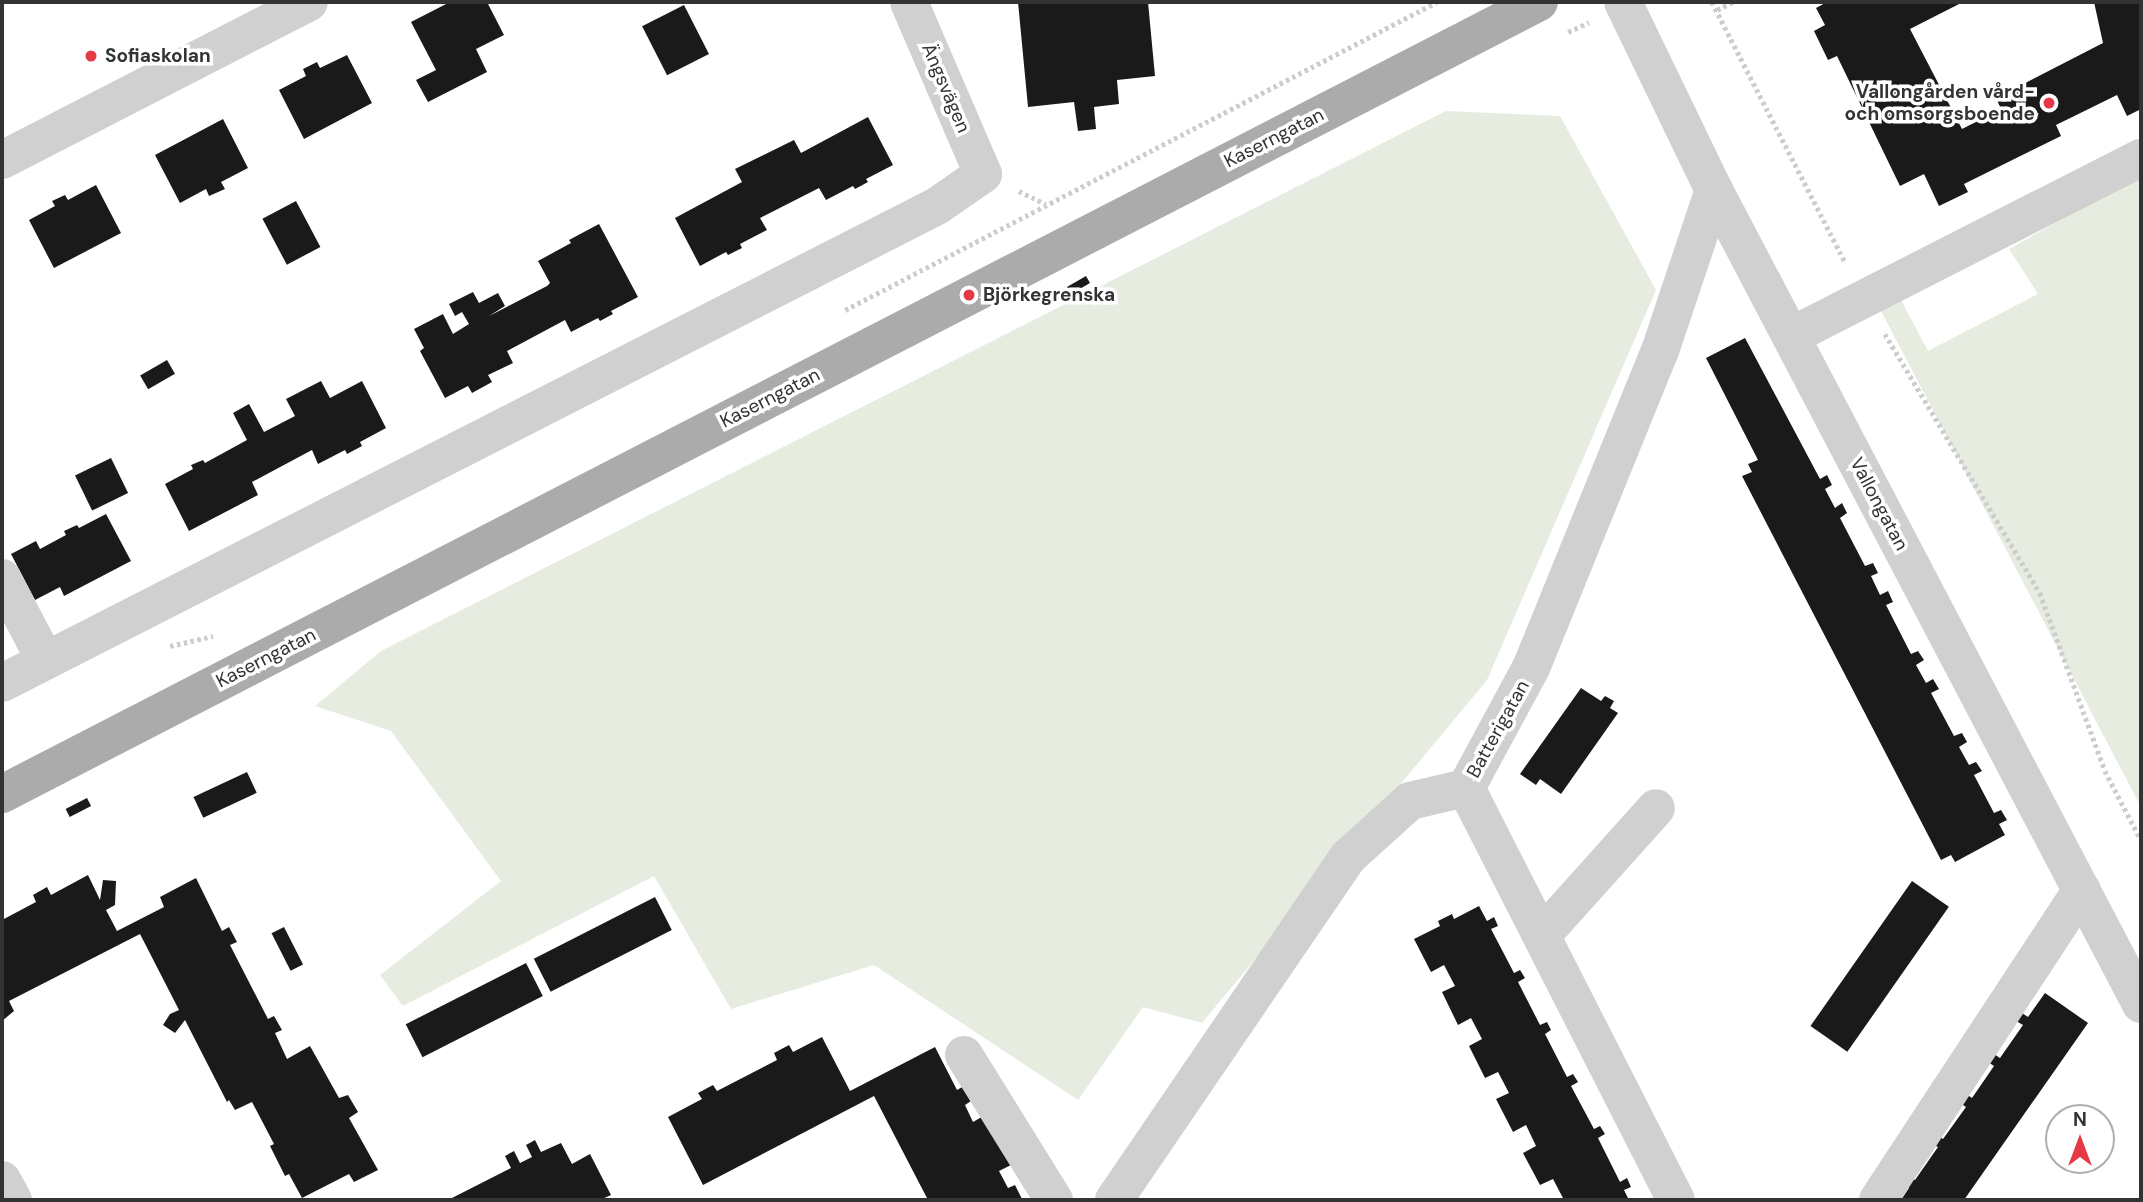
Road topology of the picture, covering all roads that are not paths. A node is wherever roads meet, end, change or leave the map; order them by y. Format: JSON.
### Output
{"nodes":[{"id":1,"x":309,"y":2,"type":"edge"},
{"id":2,"x":909,"y":2,"type":"edge"},
{"id":3,"x":1539,"y":2,"type":"edge"},
{"id":4,"x":1623,"y":2,"type":"edge"},
{"id":5,"x":2141,"y":158,"type":"edge"},
{"id":6,"x":2,"y":160,"type":"edge"},
{"id":7,"x":1714,"y":190,"type":"junction"},
{"id":8,"x":1791,"y":336,"type":"junction"},
{"id":9,"x":2,"y":578,"type":"edge"},
{"id":10,"x":45,"y":660,"type":"junction"},
{"id":11,"x":2,"y":683,"type":"edge"},
{"id":12,"x":1466,"y":788,"type":"junction"},
{"id":13,"x":2,"y":794,"type":"edge"},
{"id":14,"x":1656,"y":808,"type":"dead end"},
{"id":15,"x":2082,"y":890,"type":"junction"},
{"id":16,"x":1543,"y":934,"type":"junction"},
{"id":17,"x":2141,"y":1004,"type":"edge"},
{"id":18,"x":964,"y":1055,"type":"dead end"},
{"id":19,"x":2,"y":1180,"type":"edge"},
{"id":20,"x":13,"y":1200,"type":"edge"},
{"id":21,"x":1054,"y":1200,"type":"edge"},
{"id":22,"x":1114,"y":1200,"type":"edge"},
{"id":23,"x":1676,"y":1200,"type":"edge"},
{"id":24,"x":1878,"y":1200,"type":"edge"}],
"edges":[{"from":1,"to":6,"type":"street"},
{"from":2,"to":10,"type":"street","name":"Ängsvägen"},
{"from":3,"to":13,"type":"main road","name":"Kaserngatan"},
{"from":4,"to":7,"type":"street","name":"Vallongatan"},
{"from":5,"to":8,"type":"street"},
{"from":7,"to":8,"type":"street","name":"Vallongatan"},
{"from":7,"to":12,"type":"street","name":"Batterigatan"},
{"from":8,"to":15,"type":"street","name":"Vallongatan"},
{"from":9,"to":10,"type":"street"},
{"from":10,"to":11,"type":"street"},
{"from":12,"to":16,"type":"street"},
{"from":12,"to":22,"type":"street","name":"Batterigatan"},
{"from":14,"to":16,"type":"street"},
{"from":15,"to":17,"type":"street","name":"Vallongatan"},
{"from":15,"to":24,"type":"street"},
{"from":16,"to":23,"type":"street"},
{"from":18,"to":21,"type":"street"},
{"from":19,"to":20,"type":"street"}]}
